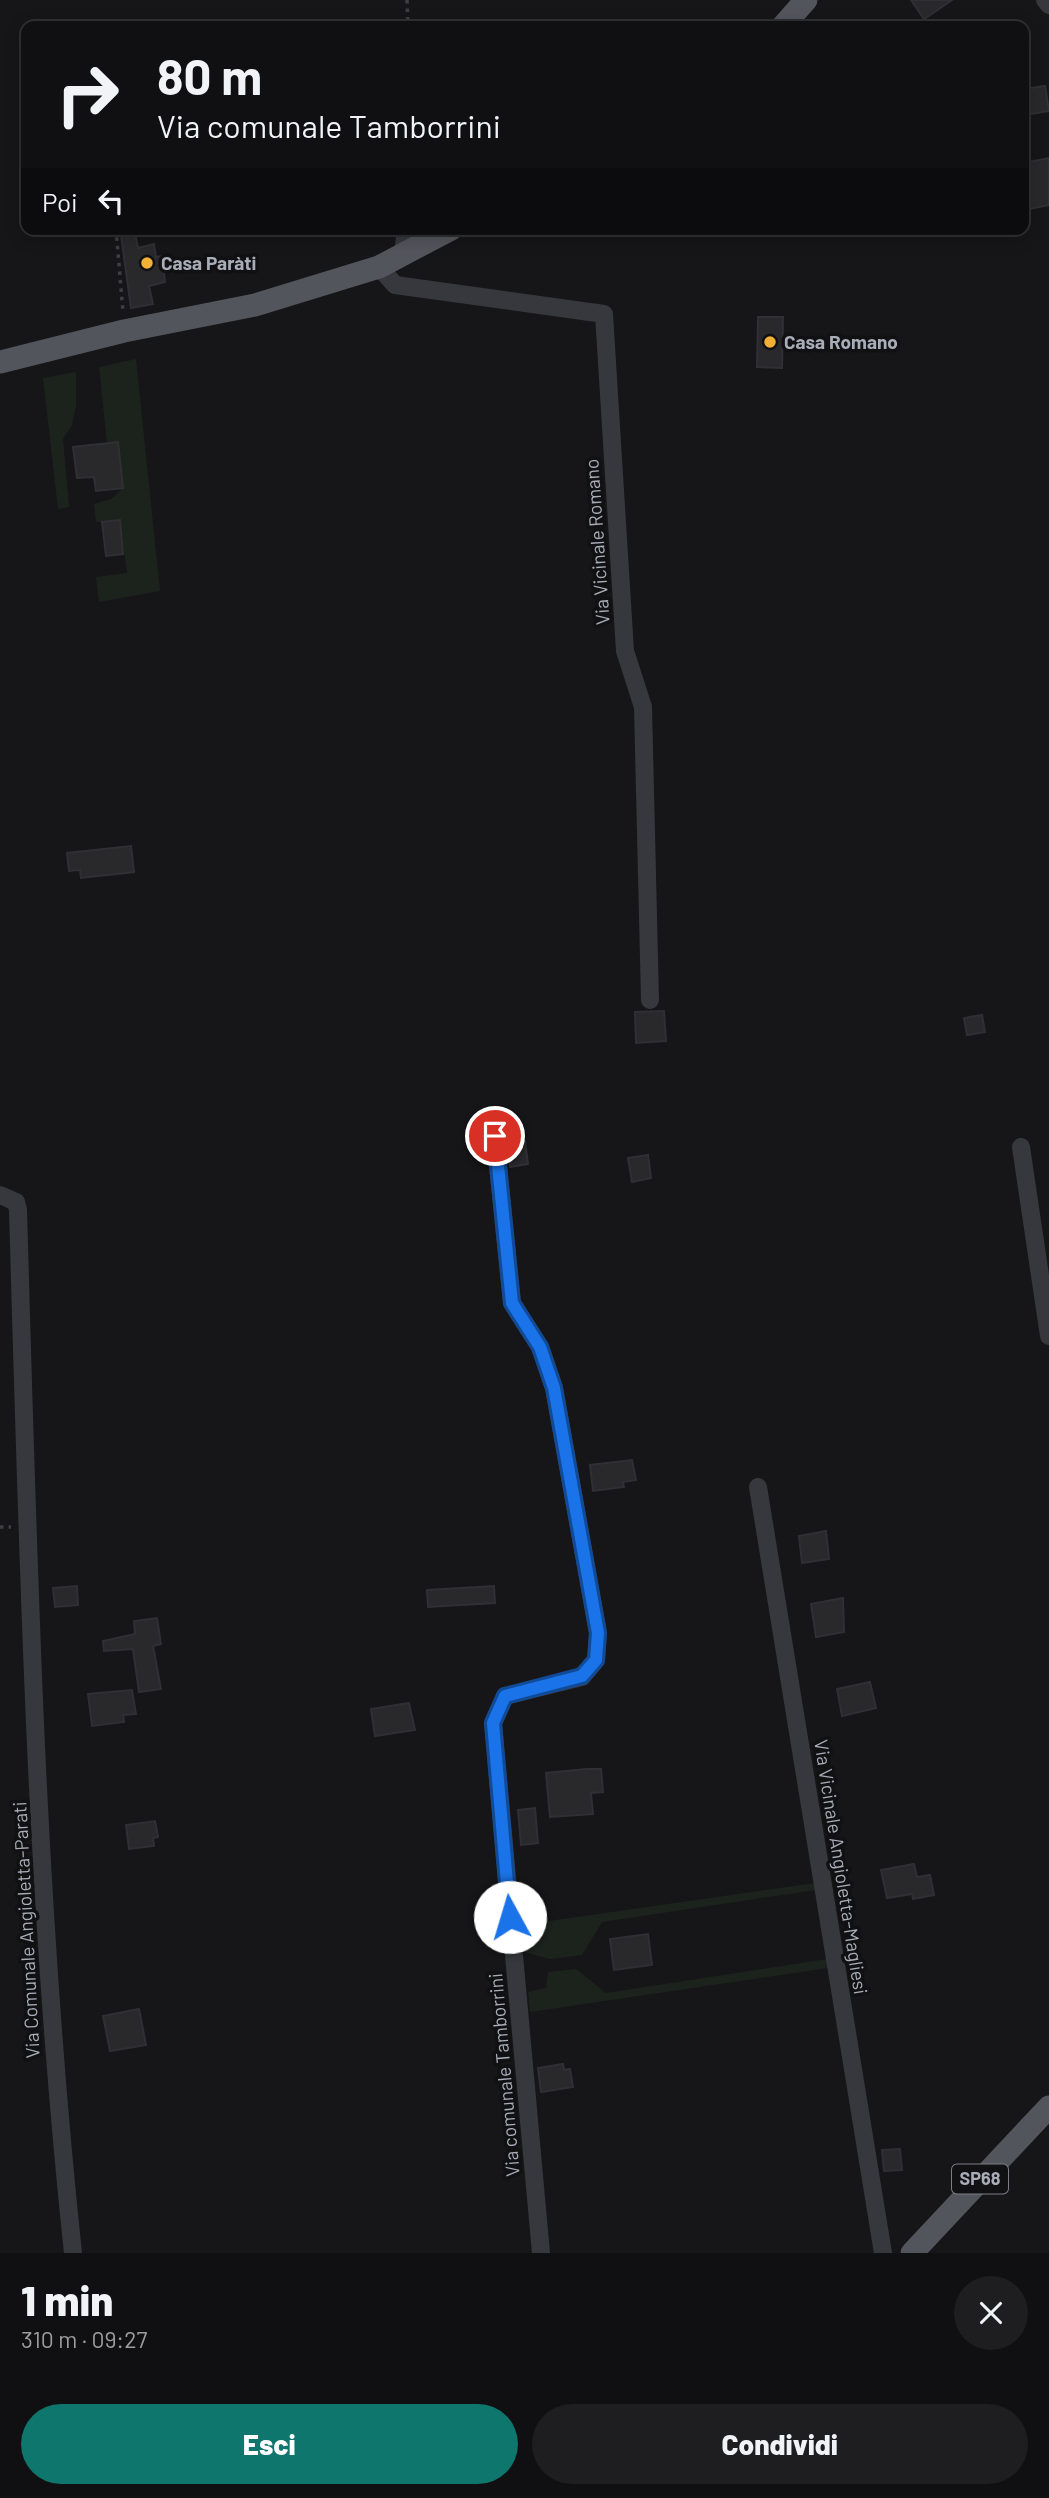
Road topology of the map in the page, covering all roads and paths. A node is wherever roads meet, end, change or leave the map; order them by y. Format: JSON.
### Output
{"nodes":[{"id":1,"x":407,"y":0,"type":"edge"},
{"id":2,"x":806,"y":0,"type":"edge"},
{"id":3,"x":1045,"y":0,"type":"edge"},
{"id":4,"x":1049,"y":5,"type":"edge"},
{"id":5,"x":408,"y":21,"type":"edge"},
{"id":6,"x":787,"y":21,"type":"edge"},
{"id":7,"x":116,"y":235,"type":"edge"},
{"id":8,"x":405,"y":235,"type":"edge"},
{"id":9,"x":440,"y":235,"type":"edge"},
{"id":10,"x":403,"y":254,"type":"junction"},
{"id":11,"x":379,"y":267,"type":"junction"},
{"id":12,"x":124,"y":331,"type":"junction"},
{"id":13,"x":0,"y":362,"type":"edge"},
{"id":14,"x":650,"y":1000,"type":"dead end"},
{"id":15,"x":495,"y":1136,"type":"dead end"},
{"id":16,"x":1021,"y":1147,"type":"dead end"},
{"id":17,"x":0,"y":1195,"type":"edge"},
{"id":18,"x":1049,"y":1336,"type":"edge"},
{"id":19,"x":758,"y":1488,"type":"dead end"},
{"id":20,"x":1049,"y":2107,"type":"edge"},
{"id":21,"x":73,"y":2253,"type":"edge"},
{"id":22,"x":541,"y":2253,"type":"edge"},
{"id":23,"x":883,"y":2253,"type":"edge"},
{"id":24,"x":912,"y":2253,"type":"edge"}],
"edges":[{"from":1,"to":5,"type":"path"},
{"from":2,"to":6,"type":"main road"},
{"from":3,"to":4,"type":"street"},
{"from":7,"to":12,"type":"path"},
{"from":8,"to":10,"type":"street"},
{"from":9,"to":10,"type":"main road"},
{"from":10,"to":11,"type":"main road"},
{"from":11,"to":12,"type":"main road"},
{"from":11,"to":14,"type":"street","name":"Via Vicinale Romano"},
{"from":12,"to":13,"type":"main road"},
{"from":15,"to":22,"type":"street","name":"Via comunale Tamborrini"},
{"from":16,"to":18,"type":"street"},
{"from":17,"to":21,"type":"street","name":"Via Comunale Angioletta-Parati"},
{"from":19,"to":23,"type":"street","name":"Via Vicinale Angioletta-Magliesi"},
{"from":20,"to":24,"type":"main road","number":"SP68"}]}
